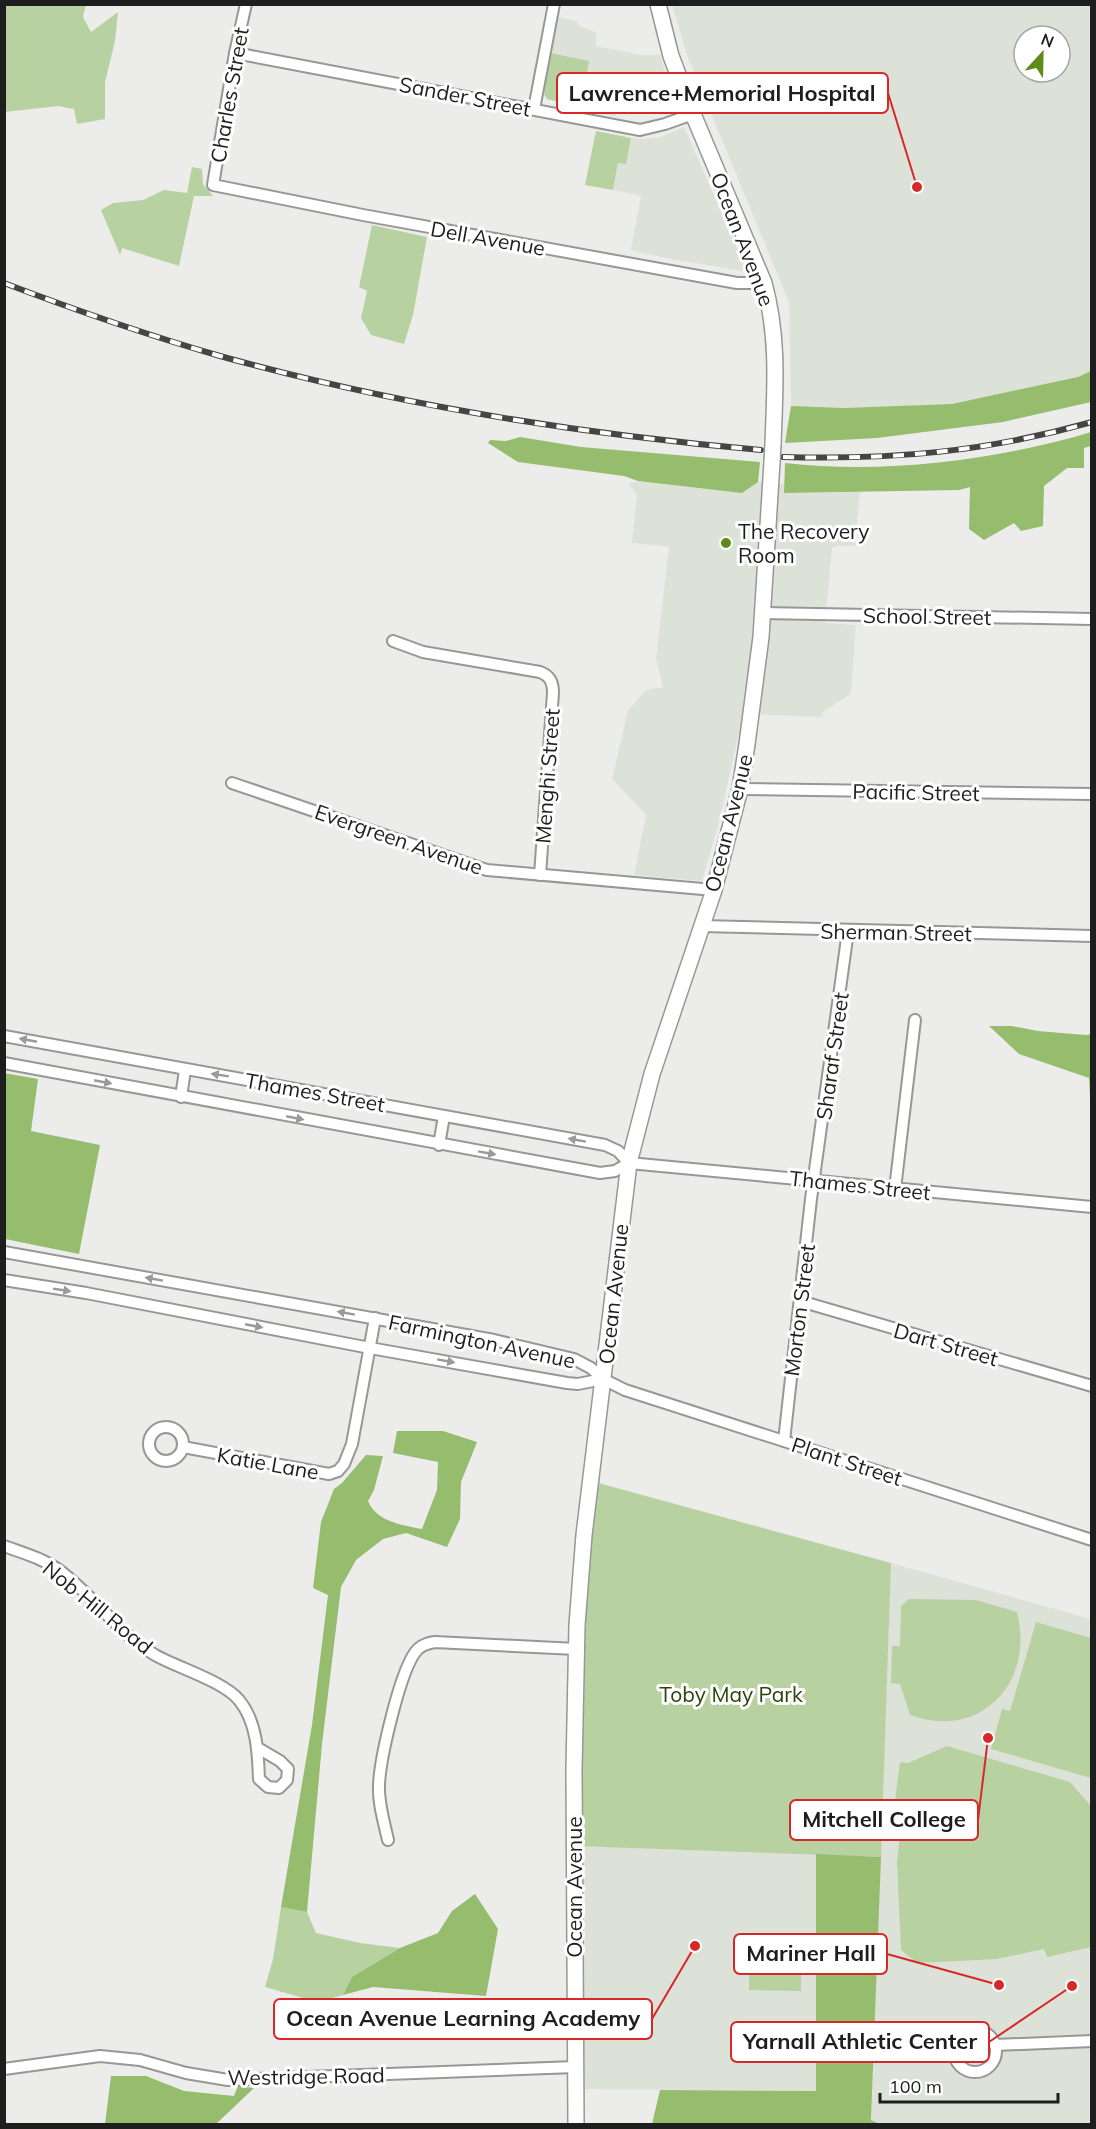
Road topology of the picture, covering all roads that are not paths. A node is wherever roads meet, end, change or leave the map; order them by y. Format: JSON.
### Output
{"nodes":[{"id":1,"x":246,"y":4,"type":"edge"},
{"id":2,"x":554,"y":4,"type":"edge"},
{"id":3,"x":658,"y":4,"type":"edge"},
{"id":4,"x":235,"y":53,"type":"junction"},
{"id":5,"x":534,"y":109,"type":"junction"},
{"id":6,"x":693,"y":114,"type":"junction"},
{"id":7,"x":213,"y":185,"type":"joint"},
{"id":8,"x":764,"y":283,"type":"junction"},
{"id":9,"x":762,"y":613,"type":"junction"},
{"id":10,"x":1092,"y":619,"type":"edge"},
{"id":11,"x":393,"y":641,"type":"dead end"},
{"id":12,"x":232,"y":783,"type":"dead end"},
{"id":13,"x":740,"y":789,"type":"junction"},
{"id":14,"x":1092,"y":794,"type":"edge"},
{"id":15,"x":540,"y":875,"type":"junction"},
{"id":16,"x":714,"y":890,"type":"junction"},
{"id":17,"x":701,"y":927,"type":"junction"},
{"id":18,"x":848,"y":931,"type":"junction"},
{"id":19,"x":1092,"y":936,"type":"edge"},
{"id":20,"x":915,"y":1020,"type":"dead end"},
{"id":21,"x":4,"y":1036,"type":"edge"},
{"id":22,"x":4,"y":1063,"type":"edge"},
{"id":23,"x":185,"y":1070,"type":"junction"},
{"id":24,"x":181,"y":1096,"type":"junction"},
{"id":25,"x":444,"y":1116,"type":"junction"},
{"id":26,"x":439,"y":1145,"type":"junction"},
{"id":27,"x":629,"y":1163,"type":"junction"},
{"id":28,"x":815,"y":1180,"type":"junction"},
{"id":29,"x":895,"y":1189,"type":"junction"},
{"id":30,"x":1092,"y":1207,"type":"edge"},
{"id":31,"x":4,"y":1252,"type":"edge"},
{"id":32,"x":4,"y":1281,"type":"edge"},
{"id":33,"x":800,"y":1301,"type":"junction"},
{"id":34,"x":375,"y":1318,"type":"junction"},
{"id":35,"x":370,"y":1348,"type":"junction"},
{"id":36,"x":603,"y":1379,"type":"junction"},
{"id":37,"x":1092,"y":1386,"type":"edge"},
{"id":38,"x":784,"y":1441,"type":"junction"},
{"id":39,"x":183,"y":1448,"type":"dead end"},
{"id":40,"x":1092,"y":1540,"type":"edge"},
{"id":41,"x":4,"y":1546,"type":"edge"},
{"id":42,"x":576,"y":1649,"type":"junction"},
{"id":43,"x":258,"y":1748,"type":"dead end"},
{"id":44,"x":388,"y":1840,"type":"dead end"},
{"id":45,"x":1092,"y":2041,"type":"edge"},
{"id":46,"x":995,"y":2045,"type":"dead end"},
{"id":47,"x":575,"y":2067,"type":"junction"},
{"id":48,"x":4,"y":2069,"type":"edge"},
{"id":49,"x":576,"y":2124,"type":"edge"}],
"edges":[{"from":1,"to":4,"type":"street","name":"Charles Street"},
{"from":2,"to":5,"type":"street"},
{"from":3,"to":6,"type":"main road","name":"Ocean Avenue"},
{"from":4,"to":5,"type":"street","name":"Sander Street"},
{"from":4,"to":7,"type":"street","name":"Charles Street"},
{"from":5,"to":6,"type":"street","name":"Sander Street"},
{"from":6,"to":8,"type":"main road","name":"Ocean Avenue"},
{"from":7,"to":8,"type":"street","name":"Dell Avenue"},
{"from":8,"to":9,"type":"main road","name":"Ocean Avenue","bridge":true},
{"from":9,"to":10,"type":"street","name":"School Street"},
{"from":9,"to":13,"type":"main road","name":"Ocean Avenue"},
{"from":11,"to":15,"type":"street","name":"Menghi Street"},
{"from":12,"to":15,"type":"street","name":"Evergreen Avenue"},
{"from":13,"to":14,"type":"street","name":"Pacific Street"},
{"from":13,"to":16,"type":"main road","name":"Ocean Avenue"},
{"from":15,"to":16,"type":"street","name":"Evergreen Avenue"},
{"from":16,"to":17,"type":"main road","name":"Ocean Avenue"},
{"from":17,"to":18,"type":"street","name":"Sherman Street"},
{"from":17,"to":27,"type":"main road","name":"Ocean Avenue"},
{"from":18,"to":19,"type":"street","name":"Sherman Street"},
{"from":18,"to":28,"type":"street","name":"Sharaf Street"},
{"from":20,"to":29,"type":"street"},
{"from":23,"to":21,"type":"street","name":"Thames Street","one_way":true},
{"from":22,"to":24,"type":"street","name":"Thames Street","one_way":true},
{"from":23,"to":24,"type":"street"},
{"from":25,"to":23,"type":"street","name":"Thames Street","one_way":true},
{"from":24,"to":26,"type":"street","name":"Thames Street","one_way":true},
{"from":25,"to":26,"type":"street"},
{"from":27,"to":25,"type":"street","name":"Thames Street","one_way":true},
{"from":26,"to":27,"type":"street","name":"Thames Street","one_way":true},
{"from":27,"to":28,"type":"street","name":"Thames Street"},
{"from":27,"to":36,"type":"main road","name":"Ocean Avenue"},
{"from":28,"to":29,"type":"street","name":"Thames Street"},
{"from":28,"to":33,"type":"street","name":"Morton Street"},
{"from":29,"to":30,"type":"street","name":"Thames Street"},
{"from":34,"to":31,"type":"street","name":"Farmington Avenue","one_way":true},
{"from":32,"to":35,"type":"street","name":"Farmington Avenue","one_way":true},
{"from":33,"to":37,"type":"street","name":"Dart Street"},
{"from":33,"to":38,"type":"street","name":"Morton Street"},
{"from":34,"to":35,"type":"street","name":"Katie Lane"},
{"from":34,"to":36,"type":"street","name":"Farmington Avenue"},
{"from":35,"to":36,"type":"street","name":"Farmington Avenue","one_way":true},
{"from":35,"to":39,"type":"street","name":"Katie Lane"},
{"from":36,"to":38,"type":"street","name":"Plant Street"},
{"from":36,"to":42,"type":"main road","name":"Ocean Avenue"},
{"from":38,"to":40,"type":"street","name":"Plant Street"},
{"from":41,"to":43,"type":"street","name":"Nob Hill Road"},
{"from":42,"to":44,"type":"street"},
{"from":42,"to":47,"type":"main road","name":"Ocean Avenue"},
{"from":45,"to":46,"type":"street"},
{"from":47,"to":48,"type":"street","name":"Westridge Road"},
{"from":47,"to":49,"type":"main road","name":"Ocean Avenue"}]}
